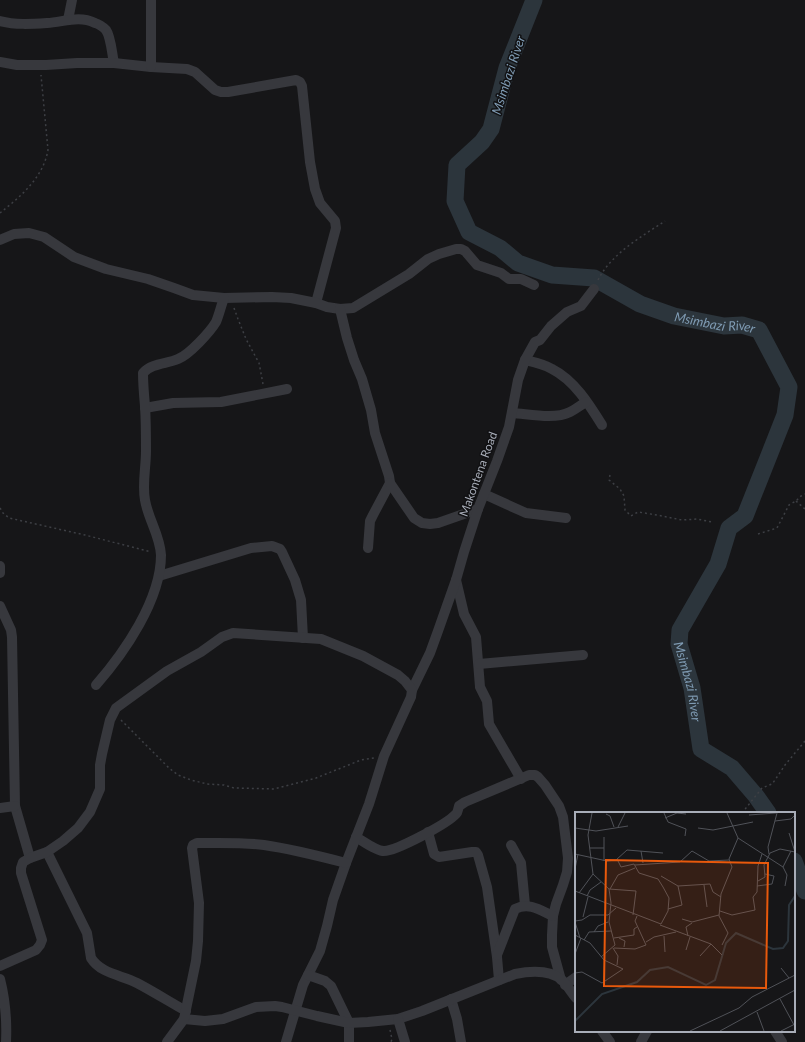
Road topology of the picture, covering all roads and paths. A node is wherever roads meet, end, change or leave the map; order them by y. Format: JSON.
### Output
{"nodes":[{"id":1,"x":72,"y":0,"type":"edge"},
{"id":2,"x":151,"y":0,"type":"edge"},
{"id":3,"x":68,"y":20,"type":"junction"},
{"id":4,"x":0,"y":21,"type":"edge"},
{"id":5,"x":0,"y":62,"type":"edge"},
{"id":6,"x":114,"y":63,"type":"junction"},
{"id":7,"x":40,"y":65,"type":"junction"},
{"id":8,"x":151,"y":67,"type":"junction"},
{"id":9,"x":0,"y":213,"type":"edge"},
{"id":10,"x":665,"y":221,"type":"dead end"},
{"id":11,"x":0,"y":240,"type":"edge"},
{"id":12,"x":602,"y":272,"type":"dead end"},
{"id":13,"x":534,"y":285,"type":"dead end"},
{"id":14,"x":594,"y":289,"type":"dead end"},
{"id":15,"x":228,"y":298,"type":"junction"},
{"id":16,"x":316,"y":303,"type":"junction"},
{"id":17,"x":340,"y":309,"type":"junction"},
{"id":18,"x":525,"y":360,"type":"junction"},
{"id":19,"x":287,"y":390,"type":"dead end"},
{"id":20,"x":264,"y":394,"type":"junction"},
{"id":21,"x":586,"y":402,"type":"junction"},
{"id":22,"x":145,"y":408,"type":"junction"},
{"id":23,"x":512,"y":413,"type":"junction"},
{"id":24,"x":602,"y":425,"type":"dead end"},
{"id":25,"x":610,"y":475,"type":"dead end"},
{"id":26,"x":390,"y":483,"type":"junction"},
{"id":27,"x":484,"y":494,"type":"junction"},
{"id":28,"x":805,"y":494,"type":"edge"},
{"id":29,"x":796,"y":501,"type":"junction"},
{"id":30,"x":0,"y":508,"type":"edge"},
{"id":31,"x":478,"y":509,"type":"junction"},
{"id":32,"x":805,"y":509,"type":"edge"},
{"id":33,"x":566,"y":518,"type":"dead end"},
{"id":34,"x":712,"y":522,"type":"dead end"},
{"id":35,"x":758,"y":534,"type":"dead end"},
{"id":36,"x":368,"y":548,"type":"dead end"},
{"id":37,"x":161,"y":555,"type":"junction"},
{"id":38,"x":0,"y":566,"type":"edge"},
{"id":39,"x":0,"y":573,"type":"edge"},
{"id":40,"x":159,"y":576,"type":"junction"},
{"id":41,"x":456,"y":580,"type":"junction"},
{"id":42,"x":0,"y":606,"type":"edge"},
{"id":43,"x":303,"y":638,"type":"junction"},
{"id":44,"x":583,"y":655,"type":"dead end"},
{"id":45,"x":479,"y":664,"type":"junction"},
{"id":46,"x":96,"y":685,"type":"dead end"},
{"id":47,"x":412,"y":690,"type":"junction"},
{"id":48,"x":113,"y":713,"type":"junction"},
{"id":49,"x":805,"y":741,"type":"edge"},
{"id":50,"x":384,"y":756,"type":"junction"},
{"id":51,"x":521,"y":779,"type":"junction"},
{"id":52,"x":15,"y":806,"type":"junction"},
{"id":53,"x":0,"y":808,"type":"edge"},
{"id":54,"x":743,"y":812,"type":"edge"},
{"id":55,"x":428,"y":832,"type":"junction"},
{"id":56,"x":356,"y":837,"type":"junction"},
{"id":57,"x":512,"y":844,"type":"dead end"},
{"id":58,"x":47,"y":852,"type":"junction"},
{"id":59,"x":30,"y":858,"type":"junction"},
{"id":60,"x":346,"y":863,"type":"junction"},
{"id":61,"x":525,"y":905,"type":"junction"},
{"id":62,"x":553,"y":916,"type":"junction"},
{"id":63,"x":497,"y":956,"type":"junction"},
{"id":64,"x":0,"y":966,"type":"edge"},
{"id":65,"x":308,"y":975,"type":"junction"},
{"id":66,"x":575,"y":977,"type":"edge"},
{"id":67,"x":0,"y":978,"type":"edge"},
{"id":68,"x":499,"y":980,"type":"junction"},
{"id":69,"x":563,"y":982,"type":"junction"},
{"id":70,"x":575,"y":997,"type":"edge"},
{"id":71,"x":451,"y":999,"type":"junction"},
{"id":72,"x":296,"y":1010,"type":"junction"},
{"id":73,"x":185,"y":1015,"type":"junction"},
{"id":74,"x":393,"y":1020,"type":"junction"},
{"id":75,"x":349,"y":1023,"type":"junction"},
{"id":76,"x":603,"y":1032,"type":"edge"},
{"id":77,"x":646,"y":1032,"type":"edge"},
{"id":78,"x":776,"y":1032,"type":"edge"},
{"id":79,"x":6,"y":1042,"type":"edge"},
{"id":80,"x":167,"y":1042,"type":"edge"},
{"id":81,"x":286,"y":1042,"type":"edge"},
{"id":82,"x":349,"y":1042,"type":"edge"},
{"id":83,"x":391,"y":1042,"type":"edge"},
{"id":84,"x":405,"y":1042,"type":"edge"},
{"id":85,"x":461,"y":1042,"type":"edge"},
{"id":86,"x":610,"y":1042,"type":"edge"},
{"id":87,"x":641,"y":1042,"type":"edge"},
{"id":88,"x":782,"y":1042,"type":"edge"}],
"edges":[{"from":1,"to":3,"type":"street"},
{"from":2,"to":8,"type":"street"},
{"from":3,"to":4,"type":"street"},
{"from":3,"to":6,"type":"street"},
{"from":5,"to":7,"type":"street"},
{"from":6,"to":7,"type":"street"},
{"from":6,"to":8,"type":"street"},
{"from":7,"to":9,"type":"path"},
{"from":8,"to":16,"type":"street"},
{"from":10,"to":12,"type":"path"},
{"from":11,"to":15,"type":"street"},
{"from":13,"to":17,"type":"street"},
{"from":14,"to":18,"type":"street","name":"Makontena Road"},
{"from":15,"to":16,"type":"street"},
{"from":15,"to":20,"type":"path"},
{"from":15,"to":22,"type":"street"},
{"from":16,"to":17,"type":"street"},
{"from":17,"to":26,"type":"street"},
{"from":18,"to":21,"type":"street"},
{"from":18,"to":23,"type":"street","name":"Makontena Road"},
{"from":19,"to":20,"type":"street"},
{"from":20,"to":22,"type":"street"},
{"from":21,"to":23,"type":"street"},
{"from":21,"to":24,"type":"street"},
{"from":22,"to":37,"type":"street"},
{"from":23,"to":27,"type":"street","name":"Makontena Road"},
{"from":25,"to":34,"type":"path"},
{"from":26,"to":31,"type":"street"},
{"from":26,"to":36,"type":"street"},
{"from":27,"to":31,"type":"street","name":"Makontena Road"},
{"from":27,"to":33,"type":"street"},
{"from":28,"to":29,"type":"path"},
{"from":29,"to":32,"type":"path"},
{"from":29,"to":35,"type":"path"},
{"from":30,"to":37,"type":"path"},
{"from":31,"to":41,"type":"street","name":"Makontena Road"},
{"from":37,"to":40,"type":"street"},
{"from":38,"to":39,"type":"street"},
{"from":40,"to":43,"type":"street"},
{"from":40,"to":46,"type":"street"},
{"from":41,"to":45,"type":"street"},
{"from":41,"to":47,"type":"street","name":"Makontena Road"},
{"from":42,"to":52,"type":"street"},
{"from":43,"to":47,"type":"street"},
{"from":43,"to":48,"type":"street"},
{"from":44,"to":45,"type":"street"},
{"from":45,"to":51,"type":"street"},
{"from":47,"to":50,"type":"street","name":"Makontena Road"},
{"from":48,"to":50,"type":"path"},
{"from":48,"to":58,"type":"street"},
{"from":49,"to":54,"type":"path"},
{"from":50,"to":56,"type":"street","name":"Makontena Road"},
{"from":51,"to":55,"type":"street"},
{"from":51,"to":62,"type":"street"},
{"from":52,"to":53,"type":"street"},
{"from":52,"to":59,"type":"street"},
{"from":55,"to":56,"type":"street"},
{"from":55,"to":63,"type":"street"},
{"from":56,"to":60,"type":"street","name":"Makontena Road"},
{"from":57,"to":61,"type":"street"},
{"from":58,"to":59,"type":"street"},
{"from":58,"to":73,"type":"street"},
{"from":59,"to":64,"type":"street"},
{"from":60,"to":65,"type":"street","name":"Makontena Road"},
{"from":60,"to":73,"type":"street"},
{"from":61,"to":62,"type":"street"},
{"from":61,"to":63,"type":"street"},
{"from":62,"to":69,"type":"street"},
{"from":63,"to":68,"type":"street"},
{"from":65,"to":72,"type":"street","name":"Makontena Road"},
{"from":65,"to":75,"type":"street"},
{"from":66,"to":69,"type":"street"},
{"from":67,"to":79,"type":"street"},
{"from":68,"to":69,"type":"street"},
{"from":68,"to":71,"type":"street"},
{"from":69,"to":70,"type":"street"},
{"from":71,"to":74,"type":"street"},
{"from":71,"to":85,"type":"street"},
{"from":72,"to":73,"type":"street"},
{"from":72,"to":75,"type":"street"},
{"from":72,"to":81,"type":"street","name":"Makontena Road"},
{"from":73,"to":80,"type":"street"},
{"from":74,"to":75,"type":"street"},
{"from":74,"to":83,"type":"path"},
{"from":74,"to":84,"type":"street"},
{"from":75,"to":82,"type":"street"},
{"from":76,"to":86,"type":"street"},
{"from":77,"to":87,"type":"street"},
{"from":78,"to":88,"type":"street"}]}
